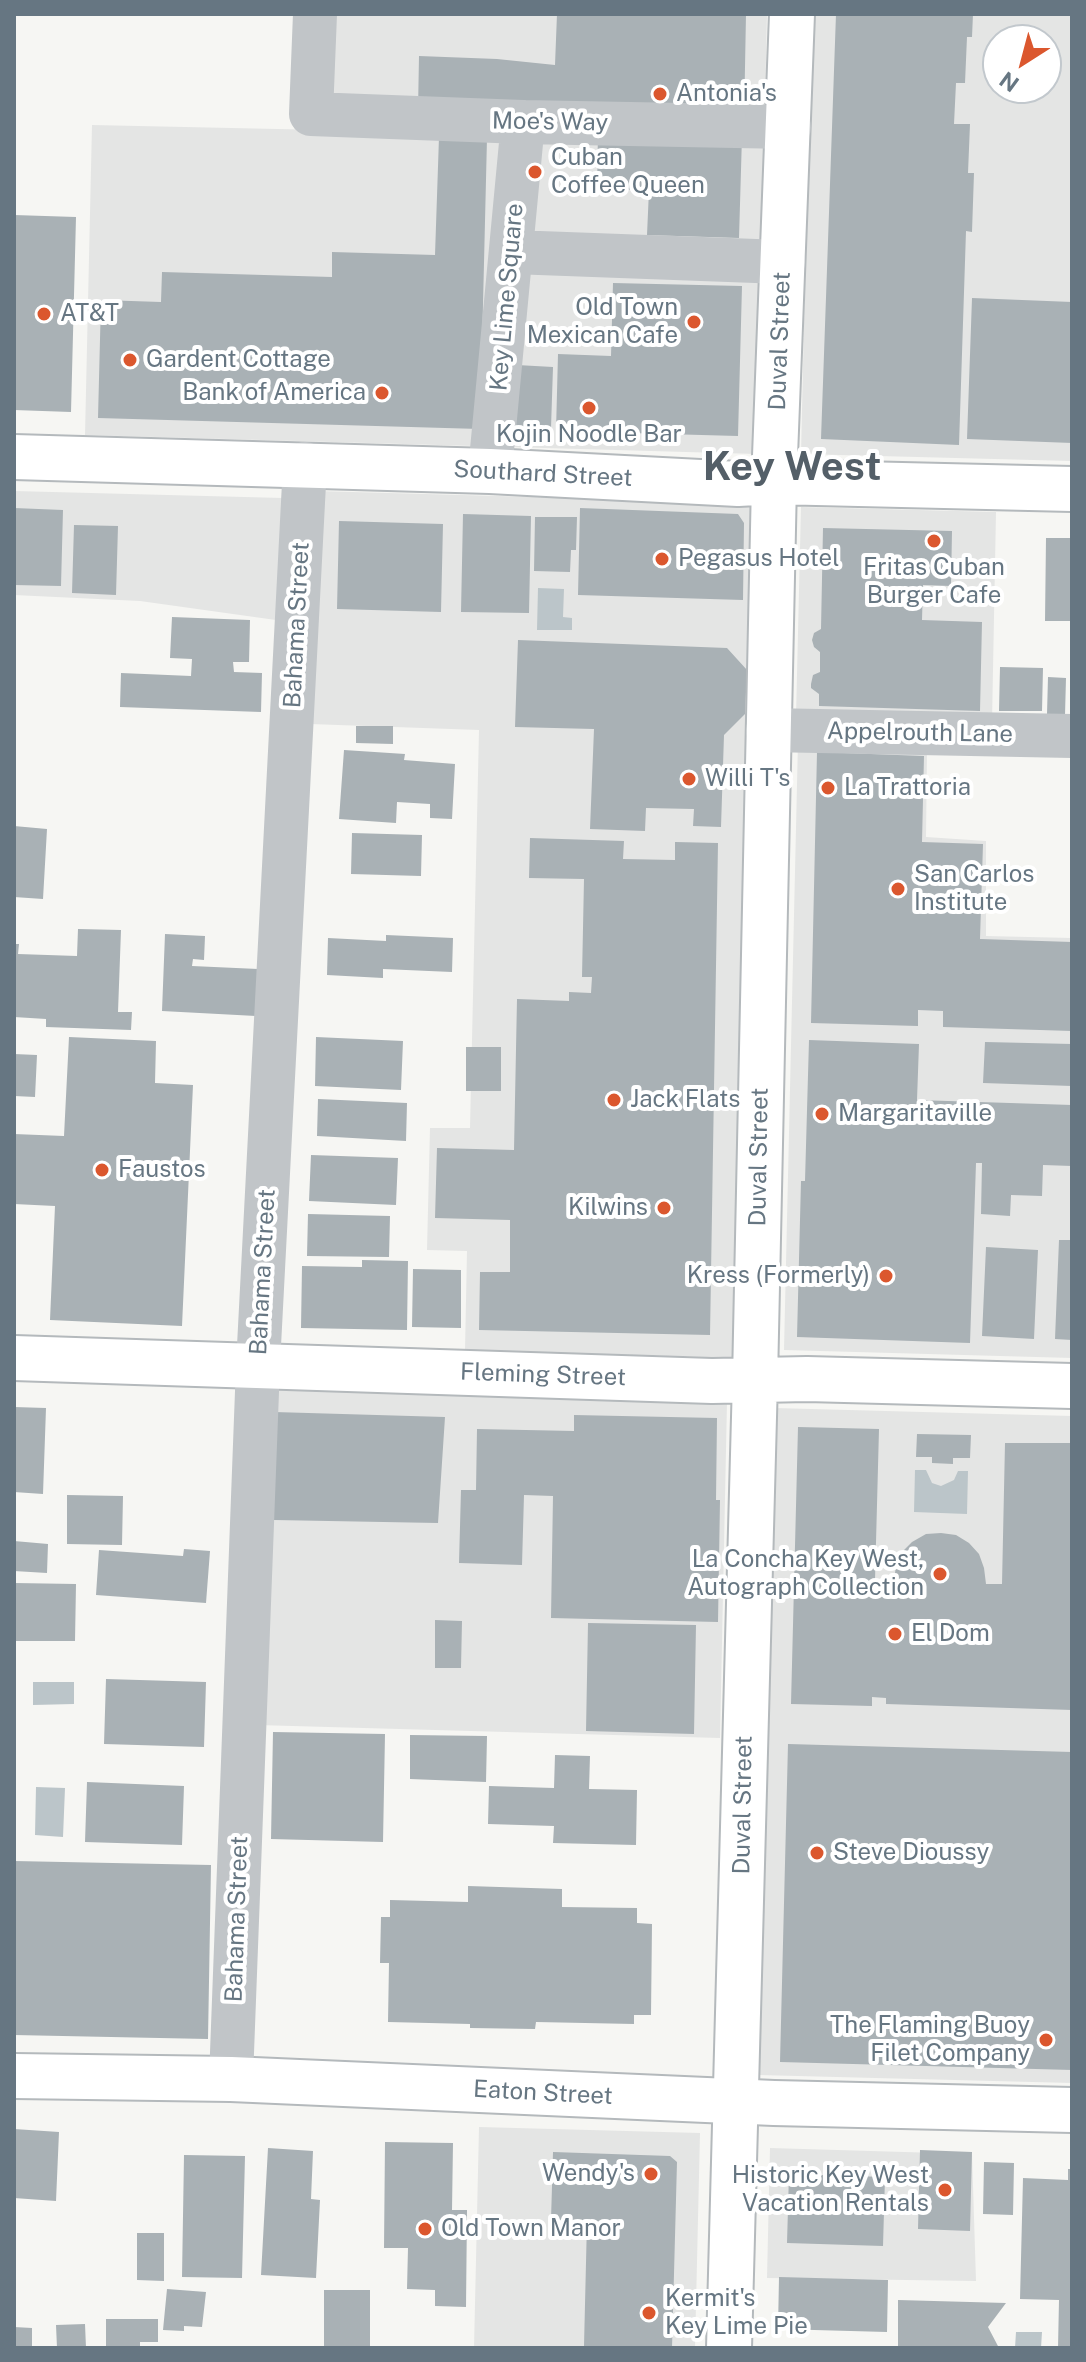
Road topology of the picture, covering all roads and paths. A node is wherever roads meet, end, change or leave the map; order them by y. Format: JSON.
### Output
{"nodes":[{"id":1,"x":315,"y":14,"type":"edge"},
{"id":2,"x":792,"y":14,"type":"edge"},
{"id":3,"x":523,"y":122,"type":"junction"},
{"id":4,"x":789,"y":127,"type":"junction"},
{"id":5,"x":512,"y":252,"type":"junction"},
{"id":6,"x":783,"y":262,"type":"junction"},
{"id":7,"x":14,"y":457,"type":"edge"},
{"id":8,"x":305,"y":464,"type":"junction"},
{"id":9,"x":490,"y":471,"type":"junction"},
{"id":10,"x":774,"y":482,"type":"junction"},
{"id":11,"x":1072,"y":489,"type":"edge"},
{"id":12,"x":768,"y":730,"type":"junction"},
{"id":13,"x":1072,"y":736,"type":"edge"},
{"id":14,"x":14,"y":1358,"type":"edge"},
{"id":15,"x":258,"y":1365,"type":"junction"},
{"id":16,"x":755,"y":1380,"type":"junction"},
{"id":17,"x":1072,"y":1386,"type":"edge"},
{"id":18,"x":14,"y":2076,"type":"edge"},
{"id":19,"x":231,"y":2079,"type":"junction"},
{"id":20,"x":735,"y":2101,"type":"junction"},
{"id":21,"x":1072,"y":2110,"type":"edge"},
{"id":22,"x":729,"y":2348,"type":"edge"}],
"edges":[{"from":1,"to":3,"type":"street","name":"Moe's Way"},
{"from":2,"to":4,"type":"street","name":"Duval Street"},
{"from":3,"to":4,"type":"street","name":"Moe's Way"},
{"from":3,"to":5,"type":"street","name":"Key Lime Square"},
{"from":4,"to":6,"type":"street","name":"Duval Street"},
{"from":5,"to":6,"type":"street"},
{"from":5,"to":9,"type":"street","name":"Key Lime Square"},
{"from":6,"to":10,"type":"street","name":"Duval Street"},
{"from":7,"to":8,"type":"street","name":"Southard Street"},
{"from":8,"to":9,"type":"street","name":"Southard Street"},
{"from":8,"to":15,"type":"street","name":"Bahama Street"},
{"from":9,"to":10,"type":"street","name":"Southard Street"},
{"from":10,"to":11,"type":"street","name":"Southard Street"},
{"from":10,"to":12,"type":"street","name":"Duval Street"},
{"from":12,"to":13,"type":"street","name":"Appelrouth Lane"},
{"from":12,"to":16,"type":"street","name":"Duval Street"},
{"from":14,"to":15,"type":"street","name":"Fleming Street"},
{"from":15,"to":16,"type":"street","name":"Fleming Street"},
{"from":15,"to":19,"type":"street","name":"Bahama Street"},
{"from":16,"to":17,"type":"street","name":"Fleming Street"},
{"from":16,"to":20,"type":"street","name":"Duval Street"},
{"from":18,"to":19,"type":"street","name":"Eaton Street"},
{"from":19,"to":20,"type":"street","name":"Eaton Street"},
{"from":20,"to":21,"type":"street","name":"Eaton Street"},
{"from":20,"to":22,"type":"street","name":"Duval Street"}]}
